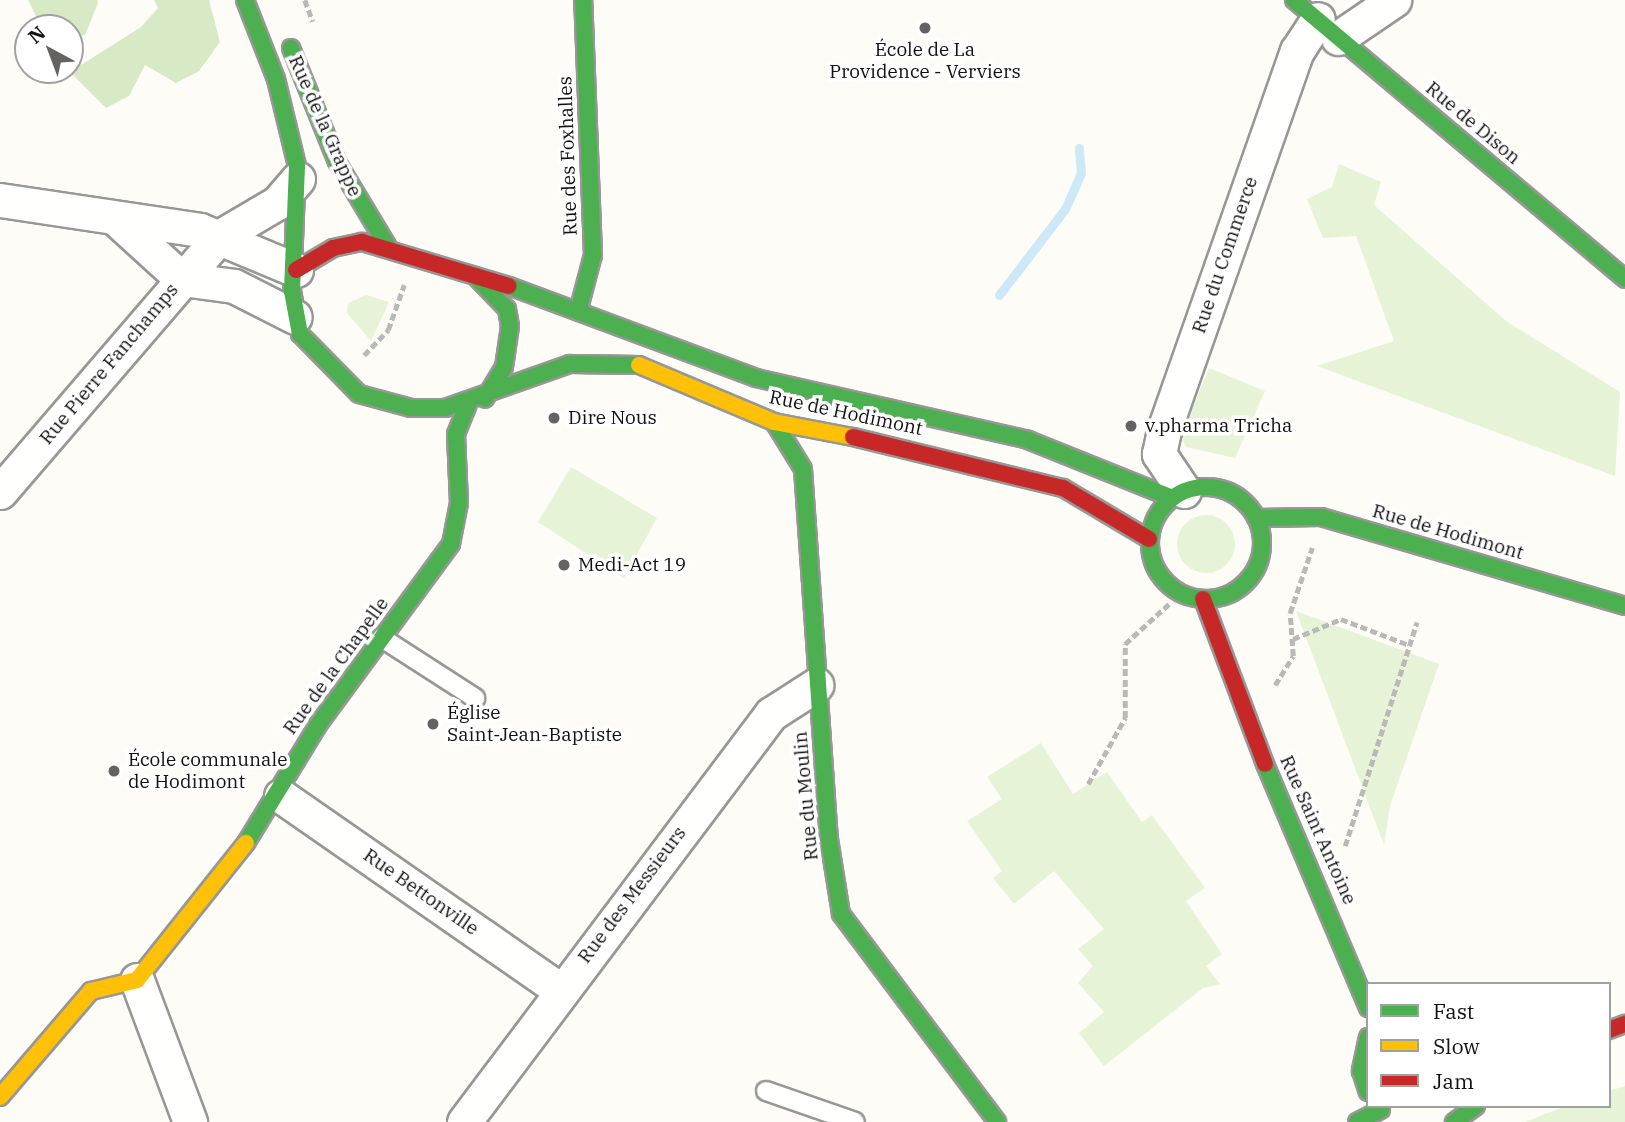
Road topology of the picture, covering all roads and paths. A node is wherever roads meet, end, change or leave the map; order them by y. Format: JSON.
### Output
{"nodes":[{"id":1,"x":246,"y":0,"type":"edge"},
{"id":2,"x":583,"y":0,"type":"edge"},
{"id":3,"x":1394,"y":0,"type":"edge"},
{"id":4,"x":1317,"y":19,"type":"edge"},
{"id":5,"x":282,"y":26,"type":"dead end"},
{"id":6,"x":298,"y":179,"type":"junction"},
{"id":7,"x":0,"y":200,"type":"edge"},
{"id":8,"x":115,"y":218,"type":"junction"},
{"id":9,"x":219,"y":237,"type":"junction"},
{"id":10,"x":388,"y":247,"type":"junction"},
{"id":11,"x":413,"y":256,"type":"junction"},
{"id":12,"x":296,"y":270,"type":"junction"},
{"id":13,"x":475,"y":276,"type":"junction"},
{"id":14,"x":182,"y":279,"type":"junction"},
{"id":15,"x":1625,"y":279,"type":"edge"},
{"id":16,"x":579,"y":308,"type":"junction"},
{"id":17,"x":295,"y":317,"type":"junction"},
{"id":18,"x":339,"y":381,"type":"junction"},
{"id":19,"x":485,"y":399,"type":"junction"},
{"id":20,"x":468,"y":404,"type":"junction"},
{"id":21,"x":775,"y":422,"type":"junction"},
{"id":22,"x":0,"y":492,"type":"edge"},
{"id":23,"x":1178,"y":495,"type":"junction"},
{"id":24,"x":1321,"y":517,"type":"junction"},
{"id":25,"x":1256,"y":518,"type":"junction"},
{"id":26,"x":1149,"y":539,"type":"junction"},
{"id":27,"x":1243,"y":586,"type":"junction"},
{"id":28,"x":1181,"y":594,"type":"junction"},
{"id":29,"x":1203,"y":600,"type":"junction"},
{"id":30,"x":1625,"y":606,"type":"edge"},
{"id":31,"x":1241,"y":613,"type":"dead end"},
{"id":32,"x":1417,"y":622,"type":"dead end"},
{"id":33,"x":1237,"y":631,"type":"dead end"},
{"id":34,"x":382,"y":638,"type":"junction"},
{"id":35,"x":1293,"y":639,"type":"junction"},
{"id":36,"x":1409,"y":645,"type":"junction"},
{"id":37,"x":1225,"y":670,"type":"junction"},
{"id":38,"x":816,"y":685,"type":"junction"},
{"id":39,"x":1275,"y":685,"type":"dead end"},
{"id":40,"x":475,"y":698,"type":"dead end"},
{"id":41,"x":1088,"y":784,"type":"dead end"},
{"id":42,"x":281,"y":796,"type":"junction"},
{"id":43,"x":1345,"y":846,"type":"dead end"},
{"id":44,"x":137,"y":980,"type":"junction"},
{"id":45,"x":560,"y":990,"type":"junction"},
{"id":46,"x":1366,"y":1003,"type":"edge"},
{"id":47,"x":1366,"y":1047,"type":"edge"},
{"id":48,"x":1366,"y":1086,"type":"edge"},
{"id":49,"x":766,"y":1091,"type":"dead end"},
{"id":50,"x":0,"y":1097,"type":"edge"},
{"id":51,"x":1379,"y":1108,"type":"edge"},
{"id":52,"x":1473,"y":1108,"type":"edge"},
{"id":53,"x":190,"y":1122,"type":"edge"},
{"id":54,"x":464,"y":1122,"type":"edge"},
{"id":55,"x":855,"y":1122,"type":"edge"},
{"id":56,"x":997,"y":1122,"type":"edge"},
{"id":57,"x":1357,"y":1122,"type":"edge"},
{"id":58,"x":1399,"y":1122,"type":"edge"},
{"id":59,"x":1454,"y":1122,"type":"edge"}],
"edges":[{"from":1,"to":6,"type":"main road","name":"Rue de la Grappe"},
{"from":2,"to":16,"type":"main road","name":"Rue des Foxhalles"},
{"from":3,"to":4,"type":"street"},
{"from":4,"to":15,"type":"main road","name":"Rue de Dison"},
{"from":4,"to":23,"type":"street","name":"Rue du Commerce"},
{"from":5,"to":10,"type":"main road","name":"Rue de la Grappe"},
{"from":6,"to":9,"type":"street"},
{"from":6,"to":12,"type":"main road","name":"Rue de la Grappe"},
{"from":7,"to":8,"type":"street"},
{"from":8,"to":9,"type":"street"},
{"from":8,"to":14,"type":"street"},
{"from":9,"to":12,"type":"street"},
{"from":9,"to":14,"type":"street","name":"Rue Pierre Fanchamps"},
{"from":10,"to":11,"type":"main road","name":"Rue de Hodimont"},
{"from":10,"to":12,"type":"main road","name":"Rue de Hodimont"},
{"from":11,"to":13,"type":"main road","name":"Rue de Hodimont"},
{"from":11,"to":18,"type":"path"},
{"from":12,"to":17,"type":"main road","name":"Rue de Hodimont"},
{"from":13,"to":16,"type":"main road","name":"Rue de Hodimont"},
{"from":13,"to":19,"type":"main road","name":"Rue de Hodimont"},
{"from":14,"to":17,"type":"street"},
{"from":14,"to":22,"type":"street","name":"Rue Pierre Fanchamps"},
{"from":16,"to":23,"type":"main road","name":"Rue de Hodimont"},
{"from":17,"to":18,"type":"main road","name":"Rue de Hodimont"},
{"from":18,"to":20,"type":"main road","name":"Rue de Hodimont"},
{"from":19,"to":20,"type":"main road","name":"Rue de Hodimont"},
{"from":19,"to":21,"type":"main road","name":"Rue de Hodimont"},
{"from":20,"to":34,"type":"main road","name":"Rue de la Chapelle"},
{"from":21,"to":26,"type":"main road","name":"Rue de Hodimont"},
{"from":21,"to":38,"type":"main road","name":"Rue du Moulin"},
{"from":23,"to":25,"type":"main road","name":"Rue de Hodimont"},
{"from":23,"to":26,"type":"main road"},
{"from":24,"to":25,"type":"main road","name":"Rue de Hodimont"},
{"from":24,"to":30,"type":"main road","name":"Rue de Hodimont"},
{"from":24,"to":35,"type":"path"},
{"from":25,"to":27,"type":"main road"},
{"from":26,"to":28,"type":"main road"},
{"from":27,"to":29,"type":"main road"},
{"from":27,"to":31,"type":"main road"},
{"from":28,"to":29,"type":"main road"},
{"from":28,"to":41,"type":"path"},
{"from":29,"to":37,"type":"main road","name":"Rue Saint Antoine"},
{"from":32,"to":36,"type":"path"},
{"from":33,"to":37,"type":"main road"},
{"from":34,"to":40,"type":"lane"},
{"from":34,"to":42,"type":"main road","name":"Rue de la Chapelle"},
{"from":35,"to":36,"type":"path"},
{"from":35,"to":39,"type":"path"},
{"from":36,"to":43,"type":"path"},
{"from":37,"to":46,"type":"main road","name":"Rue Saint Antoine"},
{"from":38,"to":45,"type":"street","name":"Rue des Messieurs"},
{"from":38,"to":56,"type":"main road","name":"Rue du Moulin"},
{"from":42,"to":44,"type":"main road","name":"Rue de la Chapelle"},
{"from":42,"to":45,"type":"street","name":"Rue Bettonville"},
{"from":44,"to":50,"type":"main road"},
{"from":44,"to":53,"type":"street"},
{"from":45,"to":54,"type":"street","name":"Rue des Messieurs"},
{"from":47,"to":48,"type":"main road"},
{"from":49,"to":55,"type":"lane"},
{"from":51,"to":57,"type":"main road"},
{"from":51,"to":58,"type":"main road"},
{"from":52,"to":59,"type":"main road"}]}
